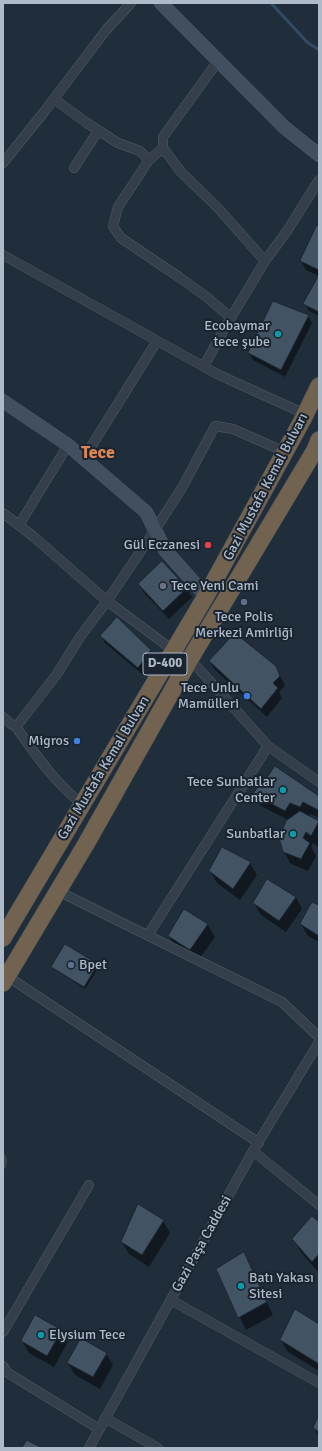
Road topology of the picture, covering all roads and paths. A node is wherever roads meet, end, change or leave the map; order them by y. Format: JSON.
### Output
{"nodes":[{"id":1,"x":130,"y":3,"type":"edge"},
{"id":2,"x":161,"y":3,"type":"edge"},
{"id":3,"x":218,"y":61,"type":"junction"},
{"id":4,"x":54,"y":98,"type":"junction"},
{"id":5,"x":98,"y":130,"type":"junction"},
{"id":6,"x":163,"y":148,"type":"junction"},
{"id":7,"x":319,"y":155,"type":"edge"},
{"id":8,"x":149,"y":160,"type":"junction"},
{"id":9,"x":3,"y":163,"type":"edge"},
{"id":10,"x":74,"y":168,"type":"dead end"},
{"id":11,"x":319,"y":180,"type":"edge"},
{"id":12,"x":3,"y":255,"type":"edge"},
{"id":13,"x":265,"y":261,"type":"junction"},
{"id":14,"x":231,"y":318,"type":"junction"},
{"id":15,"x":158,"y":341,"type":"junction"},
{"id":16,"x":204,"y":366,"type":"junction"},
{"id":17,"x":319,"y":386,"type":"edge"},
{"id":18,"x":3,"y":401,"type":"edge"},
{"id":19,"x":306,"y":414,"type":"junction"},
{"id":20,"x":68,"y":445,"type":"junction"},
{"id":21,"x":318,"y":447,"type":"edge"},
{"id":22,"x":285,"y":452,"type":"junction"},
{"id":23,"x":84,"y":458,"type":"junction"},
{"id":24,"x":3,"y":513,"type":"edge"},
{"id":25,"x":19,"y":525,"type":"junction"},
{"id":26,"x":155,"y":530,"type":"junction"},
{"id":27,"x":206,"y":596,"type":"junction"},
{"id":28,"x":107,"y":601,"type":"junction"},
{"id":29,"x":173,"y":650,"type":"junction"},
{"id":30,"x":190,"y":660,"type":"junction"},
{"id":31,"x":3,"y":717,"type":"edge"},
{"id":32,"x":16,"y":726,"type":"junction"},
{"id":33,"x":268,"y":746,"type":"junction"},
{"id":34,"x":319,"y":782,"type":"edge"},
{"id":35,"x":82,"y":804,"type":"junction"},
{"id":36,"x":58,"y":890,"type":"junction"},
{"id":37,"x":148,"y":935,"type":"junction"},
{"id":38,"x":3,"y":938,"type":"edge"},
{"id":39,"x":5,"y":980,"type":"edge"},
{"id":40,"x":319,"y":1037,"type":"edge"},
{"id":41,"x":319,"y":1042,"type":"edge"},
{"id":42,"x":258,"y":1143,"type":"junction"},
{"id":43,"x":253,"y":1151,"type":"junction"},
{"id":44,"x":3,"y":1157,"type":"edge"},
{"id":45,"x":3,"y":1166,"type":"edge"},
{"id":46,"x":89,"y":1185,"type":"dead end"},
{"id":47,"x":319,"y":1205,"type":"edge"},
{"id":48,"x":171,"y":1300,"type":"junction"},
{"id":49,"x":3,"y":1332,"type":"edge"},
{"id":50,"x":3,"y":1366,"type":"edge"},
{"id":51,"x":319,"y":1383,"type":"edge"},
{"id":52,"x":105,"y":1418,"type":"junction"},
{"id":53,"x":99,"y":1429,"type":"junction"},
{"id":54,"x":88,"y":1448,"type":"edge"},
{"id":55,"x":158,"y":1448,"type":"edge"}],
"edges":[{"from":1,"to":4,"type":"street"},
{"from":2,"to":3,"type":"street"},
{"from":3,"to":6,"type":"street"},
{"from":3,"to":7,"type":"street"},
{"from":4,"to":5,"type":"street"},
{"from":4,"to":9,"type":"street"},
{"from":5,"to":8,"type":"street"},
{"from":5,"to":10,"type":"street"},
{"from":6,"to":8,"type":"street"},
{"from":6,"to":13,"type":"street"},
{"from":8,"to":14,"type":"street"},
{"from":11,"to":13,"type":"street"},
{"from":12,"to":15,"type":"street"},
{"from":13,"to":14,"type":"street"},
{"from":14,"to":16,"type":"street"},
{"from":15,"to":16,"type":"street"},
{"from":15,"to":23,"type":"street"},
{"from":16,"to":19,"type":"street"},
{"from":17,"to":19,"type":"highway","name":"Gazi Mustafa Kemal Bulvarı","number":"D-400"},
{"from":18,"to":20,"type":"street"},
{"from":19,"to":22,"type":"highway","name":"Gazi Mustafa Kemal Bulvarı","number":"D-400"},
{"from":20,"to":23,"type":"street"},
{"from":20,"to":25,"type":"street"},
{"from":21,"to":30,"type":"highway","name":"Gazi Mustafa Kemal Bulvarı","number":"D-400"},
{"from":22,"to":26,"type":"street"},
{"from":22,"to":27,"type":"highway","name":"Gazi Mustafa Kemal Bulvarı","number":"D-400"},
{"from":23,"to":26,"type":"street"},
{"from":24,"to":25,"type":"street"},
{"from":25,"to":28,"type":"street"},
{"from":26,"to":27,"type":"street"},
{"from":26,"to":28,"type":"street"},
{"from":27,"to":29,"type":"highway","name":"Gazi Mustafa Kemal Bulvarı","number":"D-400"},
{"from":28,"to":29,"type":"street"},
{"from":28,"to":32,"type":"street"},
{"from":29,"to":30,"type":"street"},
{"from":29,"to":35,"type":"highway","name":"Gazi Mustafa Kemal Bulvarı","number":"D-400"},
{"from":30,"to":33,"type":"street"},
{"from":30,"to":36,"type":"highway","name":"Gazi Mustafa Kemal Bulvarı","number":"D-400"},
{"from":31,"to":32,"type":"street"},
{"from":32,"to":35,"type":"street"},
{"from":33,"to":34,"type":"street"},
{"from":33,"to":37,"type":"street"},
{"from":35,"to":38,"type":"highway","name":"Gazi Mustafa Kemal Bulvarı","number":"D-400"},
{"from":36,"to":37,"type":"street"},
{"from":36,"to":39,"type":"highway","name":"Gazi Mustafa Kemal Bulvarı","number":"D-400"},
{"from":37,"to":40,"type":"street"},
{"from":39,"to":42,"type":"street"},
{"from":41,"to":42,"type":"street","name":"Gazi Paşa Caddesi"},
{"from":42,"to":43,"type":"street","name":"Gazi Paşa Caddesi"},
{"from":43,"to":47,"type":"street"},
{"from":43,"to":48,"type":"street","name":"Gazi Paşa Caddesi"},
{"from":44,"to":45,"type":"lane"},
{"from":46,"to":49,"type":"street"},
{"from":48,"to":51,"type":"street"},
{"from":48,"to":52,"type":"street","name":"Gazi Paşa Caddesi"},
{"from":50,"to":53,"type":"street"},
{"from":52,"to":53,"type":"street","name":"Gazi Paşa Caddesi"},
{"from":52,"to":55,"type":"street"},
{"from":53,"to":54,"type":"street","name":"Gazi Paşa Caddesi"}]}
